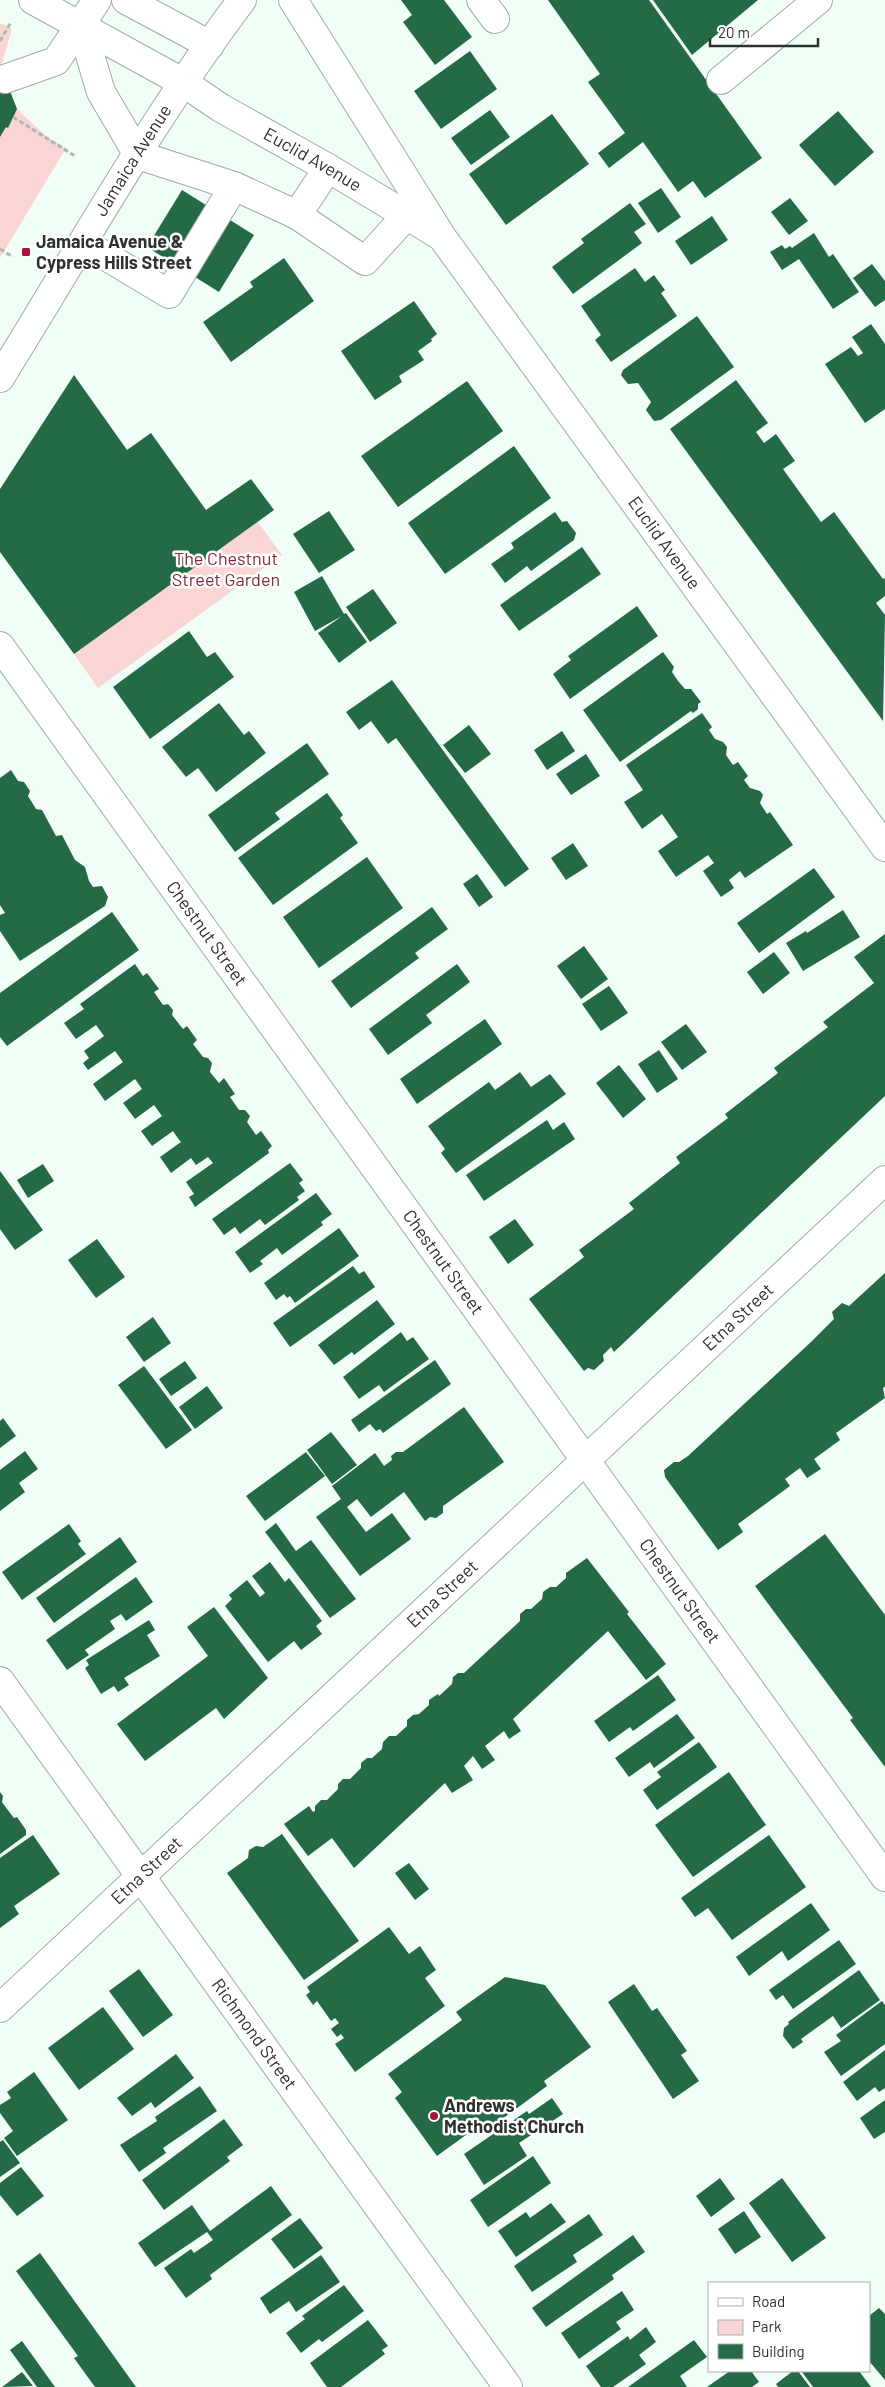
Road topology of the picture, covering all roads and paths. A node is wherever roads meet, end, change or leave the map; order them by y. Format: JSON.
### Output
{"nodes":[{"id":1,"x":33,"y":0,"type":"edge"},
{"id":2,"x":97,"y":0,"type":"edge"},
{"id":3,"x":126,"y":0,"type":"edge"},
{"id":4,"x":242,"y":0,"type":"edge"},
{"id":5,"x":293,"y":0,"type":"edge"},
{"id":6,"x":818,"y":0,"type":"edge"},
{"id":7,"x":11,"y":22,"type":"dead end"},
{"id":8,"x":81,"y":25,"type":"junction"},
{"id":9,"x":0,"y":41,"type":"edge"},
{"id":10,"x":210,"y":45,"type":"junction"},
{"id":11,"x":5,"y":79,"type":"dead end"},
{"id":12,"x":721,"y":80,"type":"dead end"},
{"id":13,"x":184,"y":83,"type":"junction"},
{"id":14,"x":13,"y":117,"type":"dead end"},
{"id":15,"x":138,"y":155,"type":"junction"},
{"id":16,"x":75,"y":156,"type":"dead end"},
{"id":17,"x":328,"y":168,"type":"junction"},
{"id":18,"x":234,"y":186,"type":"junction"},
{"id":19,"x":297,"y":215,"type":"junction"},
{"id":20,"x":406,"y":216,"type":"junction"},
{"id":21,"x":442,"y":237,"type":"junction"},
{"id":22,"x":84,"y":243,"type":"junction"},
{"id":23,"x":0,"y":248,"type":"edge"},
{"id":24,"x":13,"y":256,"type":"dead end"},
{"id":25,"x":0,"y":378,"type":"edge"},
{"id":26,"x":0,"y":646,"type":"edge"},
{"id":27,"x":885,"y":847,"type":"edge"},
{"id":28,"x":885,"y":1180,"type":"edge"},
{"id":29,"x":586,"y":1460,"type":"junction"},
{"id":30,"x":0,"y":1681,"type":"edge"},
{"id":31,"x":141,"y":1876,"type":"junction"},
{"id":32,"x":885,"y":1877,"type":"edge"},
{"id":33,"x":0,"y":2008,"type":"edge"},
{"id":34,"x":508,"y":2387,"type":"edge"}],
"edges":[{"from":1,"to":8,"type":"street","name":"Euclid Avenue"},
{"from":2,"to":8,"type":"street"},
{"from":3,"to":10,"type":"street"},
{"from":4,"to":10,"type":"street","name":"Jamaica Avenue"},
{"from":5,"to":21,"type":"street","name":"Euclid Avenue"},
{"from":6,"to":12,"type":"street"},
{"from":7,"to":9,"type":"path"},
{"from":8,"to":11,"type":"street"},
{"from":8,"to":13,"type":"street","name":"Euclid Avenue"},
{"from":8,"to":15,"type":"street"},
{"from":10,"to":13,"type":"street","name":"Jamaica Avenue"},
{"from":13,"to":15,"type":"street","name":"Jamaica Avenue"},
{"from":13,"to":17,"type":"street","name":"Euclid Avenue"},
{"from":14,"to":16,"type":"path"},
{"from":15,"to":18,"type":"street"},
{"from":15,"to":22,"type":"street","name":"Jamaica Avenue"},
{"from":17,"to":19,"type":"street"},
{"from":17,"to":20,"type":"street","name":"Euclid Avenue"},
{"from":18,"to":19,"type":"street"},
{"from":18,"to":22,"type":"street"},
{"from":19,"to":20,"type":"street"},
{"from":20,"to":21,"type":"street","name":"Euclid Avenue"},
{"from":21,"to":27,"type":"street","name":"Euclid Avenue"},
{"from":22,"to":25,"type":"street","name":"Jamaica Avenue"},
{"from":23,"to":24,"type":"path"},
{"from":26,"to":29,"type":"street","name":"Chestnut Street"},
{"from":28,"to":29,"type":"street","name":"Etna Street"},
{"from":29,"to":31,"type":"street","name":"Etna Street"},
{"from":29,"to":32,"type":"street","name":"Chestnut Street"},
{"from":30,"to":31,"type":"street","name":"Richmond Street"},
{"from":31,"to":33,"type":"street","name":"Etna Street"},
{"from":31,"to":34,"type":"street","name":"Richmond Street"}]}
